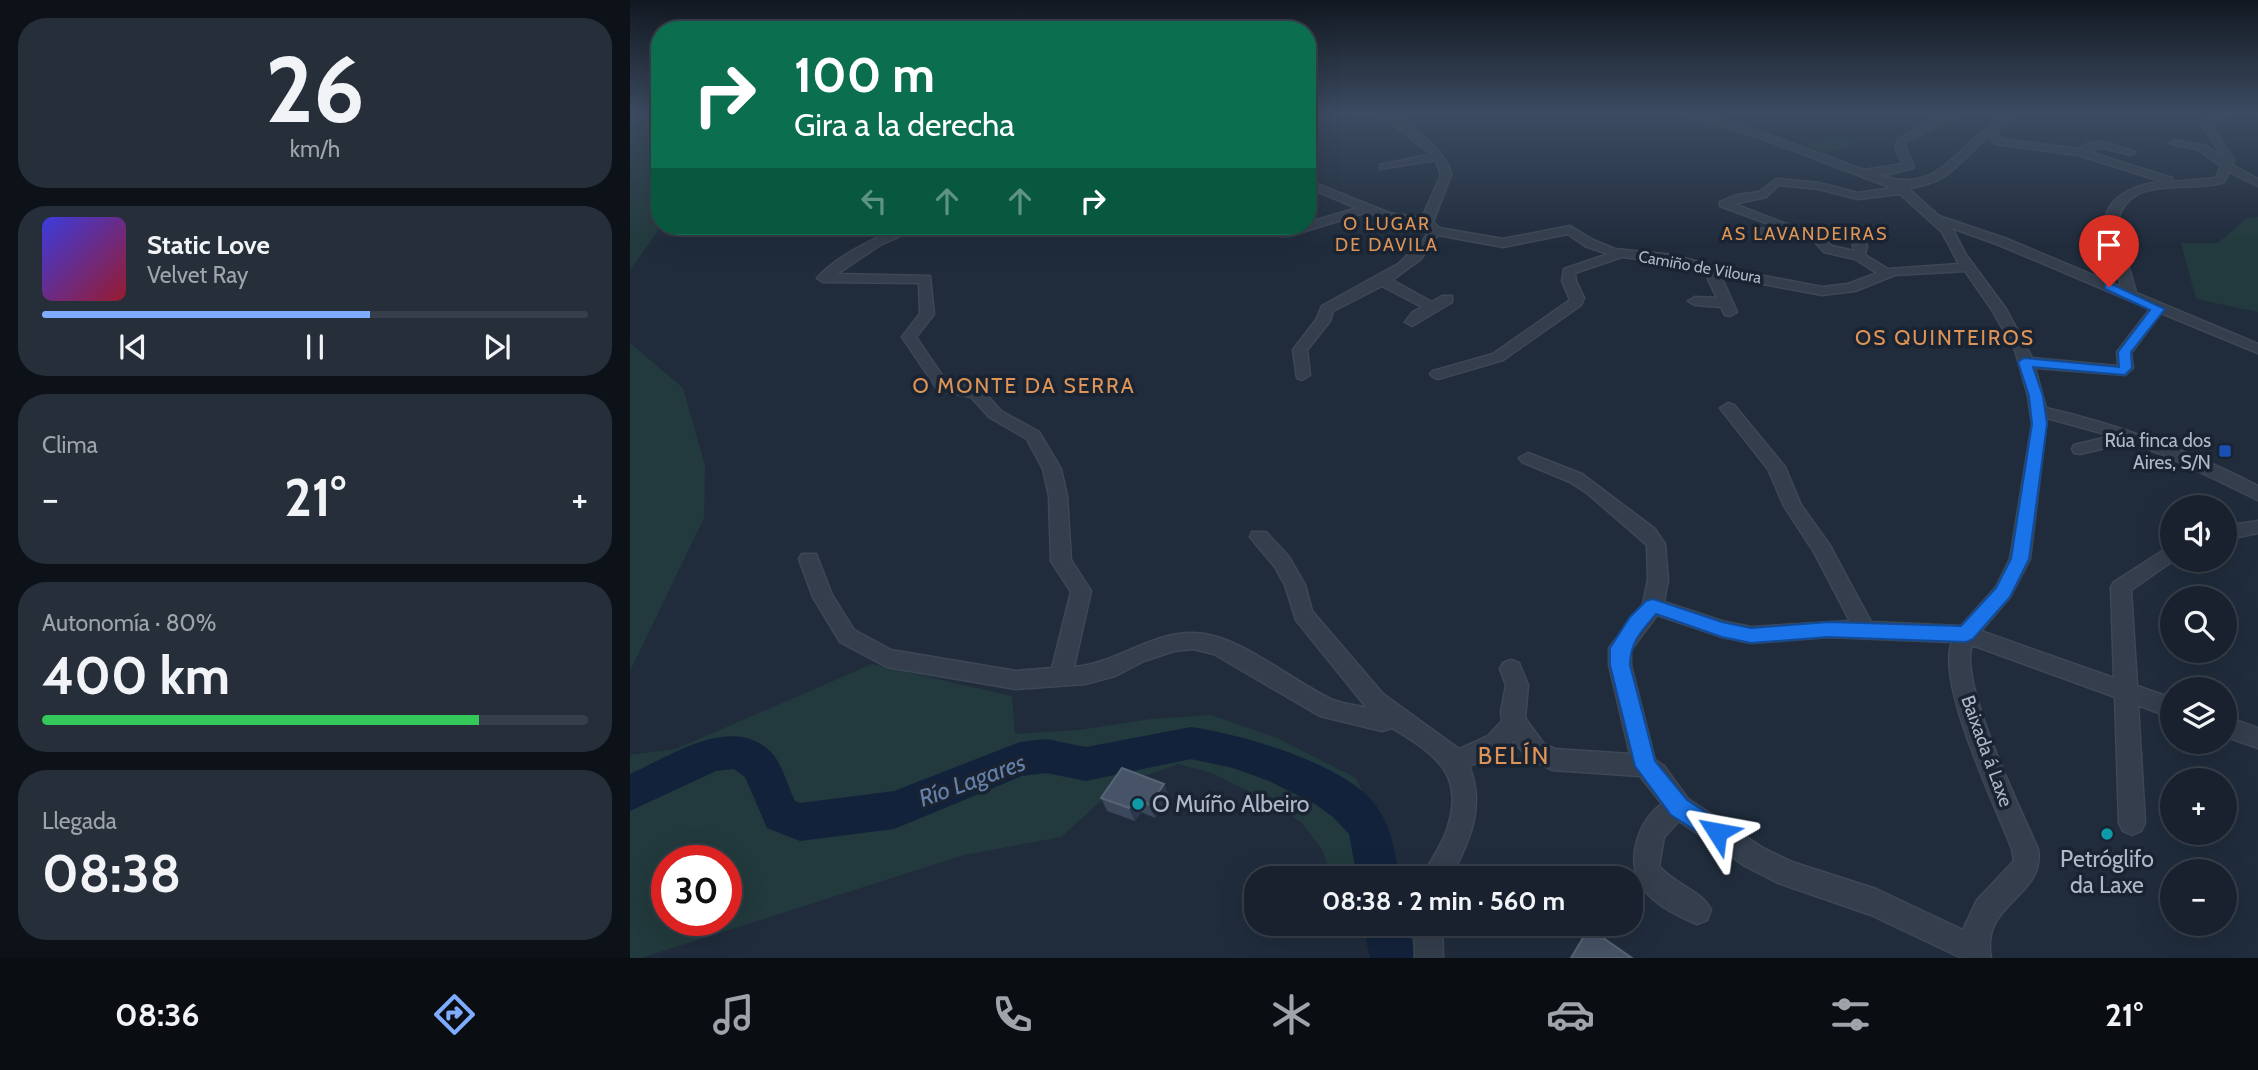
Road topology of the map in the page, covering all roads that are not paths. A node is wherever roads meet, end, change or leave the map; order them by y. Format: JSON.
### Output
{"nodes":[{"id":1,"x":1439,"y":156,"type":"edge"},
{"id":2,"x":1435,"y":157,"type":"edge"},
{"id":3,"x":1819,"y":157,"type":"edge"},
{"id":4,"x":1905,"y":157,"type":"edge"},
{"id":5,"x":1962,"y":157,"type":"edge"},
{"id":6,"x":2094,"y":157,"type":"edge"},
{"id":7,"x":2214,"y":157,"type":"edge"},
{"id":8,"x":2227,"y":157,"type":"edge"},
{"id":9,"x":1384,"y":167,"type":"dead end"},
{"id":10,"x":2228,"y":167,"type":"junction"},
{"id":11,"x":1863,"y":173,"type":"junction"},
{"id":12,"x":2258,"y":183,"type":"edge"},
{"id":13,"x":2179,"y":184,"type":"junction"},
{"id":14,"x":1316,"y":187,"type":"edge"},
{"id":15,"x":1908,"y":190,"type":"junction"},
{"id":16,"x":1368,"y":208,"type":"junction"},
{"id":17,"x":1937,"y":219,"type":"junction"},
{"id":18,"x":1316,"y":224,"type":"edge"},
{"id":19,"x":1431,"y":227,"type":"junction"},
{"id":20,"x":1758,"y":234,"type":"dead end"},
{"id":21,"x":894,"y":235,"type":"edge"},
{"id":22,"x":1857,"y":236,"type":"dead end"},
{"id":23,"x":1822,"y":243,"type":"dead end"},
{"id":24,"x":1618,"y":254,"type":"junction"},
{"id":25,"x":1859,"y":256,"type":"junction"},
{"id":26,"x":1968,"y":267,"type":"junction"},
{"id":27,"x":1715,"y":271,"type":"junction"},
{"id":28,"x":1886,"y":273,"type":"junction"},
{"id":29,"x":1381,"y":280,"type":"junction"},
{"id":30,"x":2130,"y":296,"type":"junction"},
{"id":31,"x":1447,"y":299,"type":"dead end"},
{"id":32,"x":1695,"y":301,"type":"dead end"},
{"id":33,"x":1433,"y":307,"type":"junction"},
{"id":34,"x":2158,"y":309,"type":"junction"},
{"id":35,"x":1412,"y":322,"type":"dead end"},
{"id":36,"x":2258,"y":349,"type":"edge"},
{"id":37,"x":2024,"y":362,"type":"junction"},
{"id":38,"x":1438,"y":374,"type":"dead end"},
{"id":39,"x":1302,"y":375,"type":"dead end"},
{"id":40,"x":1728,"y":408,"type":"dead end"},
{"id":41,"x":2039,"y":411,"type":"junction"},
{"id":42,"x":2130,"y":437,"type":"junction"},
{"id":43,"x":2080,"y":449,"type":"dead end"},
{"id":44,"x":1528,"y":458,"type":"dead end"},
{"id":45,"x":2258,"y":494,"type":"edge"},
{"id":46,"x":2258,"y":527,"type":"edge"},
{"id":47,"x":2237,"y":531,"type":"edge"},
{"id":48,"x":1259,"y":537,"type":"dead end"},
{"id":49,"x":809,"y":559,"type":"dead end"},
{"id":50,"x":2160,"y":560,"type":"edge"},
{"id":51,"x":1653,"y":606,"type":"junction"},
{"id":52,"x":1865,"y":630,"type":"junction"},
{"id":53,"x":1966,"y":634,"type":"junction"},
{"id":54,"x":1511,"y":669,"type":"dead end"},
{"id":55,"x":1061,"y":677,"type":"junction"},
{"id":56,"x":2124,"y":691,"type":"junction"},
{"id":57,"x":2160,"y":704,"type":"edge"},
{"id":58,"x":1394,"y":717,"type":"junction"},
{"id":59,"x":1514,"y":722,"type":"junction"},
{"id":60,"x":2237,"y":731,"type":"edge"},
{"id":61,"x":2258,"y":738,"type":"edge"},
{"id":62,"x":1454,"y":761,"type":"junction"},
{"id":63,"x":1646,"y":766,"type":"junction"},
{"id":64,"x":1679,"y":807,"type":"junction"},
{"id":65,"x":2132,"y":823,"type":"dead end"},
{"id":66,"x":1443,"y":866,"type":"edge"},
{"id":67,"x":1697,"y":910,"type":"dead end"},
{"id":68,"x":1428,"y":936,"type":"edge"},
{"id":69,"x":1976,"y":953,"type":"edge"},
{"id":70,"x":1429,"y":958,"type":"edge"}],
"edges":[{"from":1,"to":19,"type":"street"},
{"from":2,"to":9,"type":"street"},
{"from":3,"to":11,"type":"street"},
{"from":4,"to":11,"type":"street"},
{"from":5,"to":15,"type":"street"},
{"from":6,"to":13,"type":"street"},
{"from":7,"to":10,"type":"street"},
{"from":8,"to":10,"type":"street"},
{"from":10,"to":12,"type":"street"},
{"from":10,"to":13,"type":"street"},
{"from":11,"to":15,"type":"street"},
{"from":13,"to":30,"type":"street"},
{"from":14,"to":16,"type":"street","name":"Camiño de Viloura"},
{"from":15,"to":17,"type":"street"},
{"from":15,"to":20,"type":"street"},
{"from":16,"to":18,"type":"street"},
{"from":16,"to":19,"type":"street","name":"Camiño de Viloura"},
{"from":17,"to":26,"type":"street"},
{"from":17,"to":30,"type":"street"},
{"from":19,"to":24,"type":"street","name":"Camiño de Viloura"},
{"from":19,"to":29,"type":"street"},
{"from":21,"to":55,"type":"street"},
{"from":22,"to":25,"type":"street"},
{"from":23,"to":25,"type":"street"},
{"from":24,"to":27,"type":"street","name":"Camiño de Viloura"},
{"from":24,"to":38,"type":"street"},
{"from":25,"to":28,"type":"street"},
{"from":26,"to":28,"type":"street","name":"Camiño de Viloura"},
{"from":26,"to":37,"type":"street"},
{"from":27,"to":28,"type":"street","name":"Camiño de Viloura"},
{"from":27,"to":32,"type":"street"},
{"from":29,"to":33,"type":"street"},
{"from":29,"to":39,"type":"street"},
{"from":30,"to":34,"type":"street"},
{"from":31,"to":33,"type":"street"},
{"from":33,"to":35,"type":"street"},
{"from":34,"to":36,"type":"street"},
{"from":34,"to":37,"type":"street"},
{"from":37,"to":41,"type":"street"},
{"from":40,"to":52,"type":"street"},
{"from":41,"to":42,"type":"street"},
{"from":41,"to":53,"type":"street"},
{"from":42,"to":43,"type":"street"},
{"from":42,"to":45,"type":"street"},
{"from":44,"to":51,"type":"street"},
{"from":46,"to":47,"type":"street"},
{"from":48,"to":58,"type":"street"},
{"from":49,"to":55,"type":"street"},
{"from":50,"to":56,"type":"street"},
{"from":51,"to":52,"type":"street"},
{"from":51,"to":63,"type":"street"},
{"from":52,"to":53,"type":"street"},
{"from":53,"to":56,"type":"street"},
{"from":53,"to":69,"type":"street","name":"Baixada á Laxe"},
{"from":54,"to":59,"type":"street"},
{"from":55,"to":58,"type":"street"},
{"from":56,"to":57,"type":"street"},
{"from":56,"to":65,"type":"street"},
{"from":58,"to":62,"type":"street"},
{"from":59,"to":62,"type":"street"},
{"from":59,"to":63,"type":"street"},
{"from":60,"to":61,"type":"street"},
{"from":62,"to":66,"type":"street"},
{"from":63,"to":64,"type":"street"},
{"from":64,"to":67,"type":"street"},
{"from":64,"to":69,"type":"street"},
{"from":68,"to":70,"type":"street"}]}
